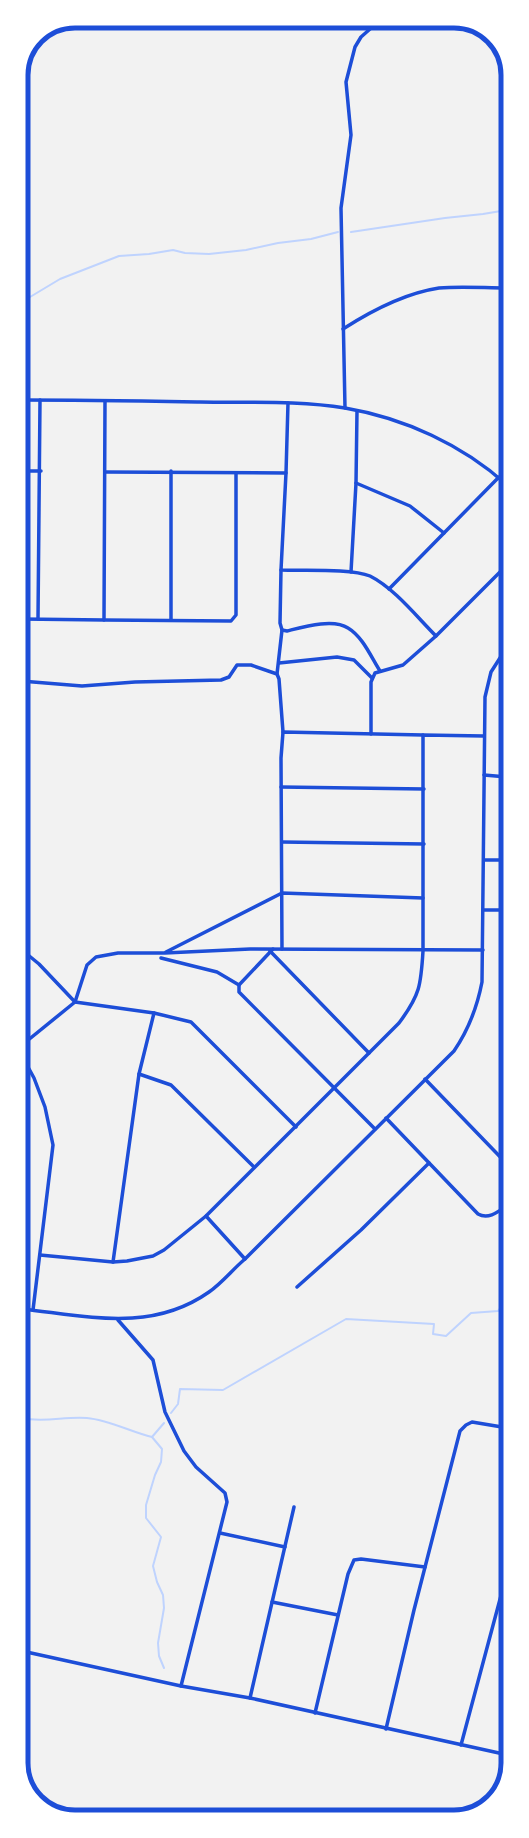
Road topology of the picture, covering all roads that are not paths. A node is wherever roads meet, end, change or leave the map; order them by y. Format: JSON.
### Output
{"nodes":[{"id":1,"x":371,"y":28,"type":"edge"},
{"id":2,"x":501,"y":288,"type":"edge"},
{"id":3,"x":343,"y":329,"type":"junction"},
{"id":4,"x":28,"y":400,"type":"edge"},
{"id":5,"x":40,"y":400,"type":"junction"},
{"id":6,"x":105,"y":401,"type":"junction"},
{"id":7,"x":288,"y":403,"type":"junction"},
{"id":8,"x":345,"y":408,"type":"junction"},
{"id":9,"x":357,"y":410,"type":"junction"},
{"id":10,"x":28,"y":471,"type":"edge"},
{"id":11,"x":40,"y":471,"type":"junction"},
{"id":12,"x":171,"y":471,"type":"junction"},
{"id":13,"x":105,"y":472,"type":"junction"},
{"id":14,"x":236,"y":472,"type":"junction"},
{"id":15,"x":286,"y":474,"type":"junction"},
{"id":16,"x":498,"y":477,"type":"junction"},
{"id":17,"x":501,"y":480,"type":"edge"},
{"id":18,"x":356,"y":483,"type":"junction"},
{"id":19,"x":444,"y":533,"type":"junction"},
{"id":20,"x":281,"y":570,"type":"junction"},
{"id":21,"x":501,"y":571,"type":"edge"},
{"id":22,"x":351,"y":572,"type":"junction"},
{"id":23,"x":389,"y":589,"type":"junction"},
{"id":24,"x":28,"y":619,"type":"edge"},
{"id":25,"x":38,"y":619,"type":"junction"},
{"id":26,"x":104,"y":620,"type":"junction"},
{"id":27,"x":171,"y":620,"type":"junction"},
{"id":28,"x":282,"y":630,"type":"junction"},
{"id":29,"x":436,"y":636,"type":"junction"},
{"id":30,"x":501,"y":654,"type":"edge"},
{"id":31,"x":278,"y":663,"type":"junction"},
{"id":32,"x":380,"y":671,"type":"junction"},
{"id":33,"x":277,"y":674,"type":"junction"},
{"id":34,"x":372,"y":678,"type":"junction"},
{"id":35,"x":28,"y":682,"type":"edge"},
{"id":36,"x":282,"y":732,"type":"junction"},
{"id":37,"x":371,"y":734,"type":"junction"},
{"id":38,"x":423,"y":735,"type":"junction"},
{"id":39,"x":484,"y":736,"type":"junction"},
{"id":40,"x":484,"y":775,"type":"junction"},
{"id":41,"x":501,"y":776,"type":"edge"},
{"id":42,"x":281,"y":787,"type":"junction"},
{"id":43,"x":424,"y":789,"type":"junction"},
{"id":44,"x":282,"y":842,"type":"junction"},
{"id":45,"x":424,"y":844,"type":"junction"},
{"id":46,"x":484,"y":860,"type":"junction"},
{"id":47,"x":501,"y":860,"type":"edge"},
{"id":48,"x":282,"y":893,"type":"junction"},
{"id":49,"x":423,"y":898,"type":"junction"},
{"id":50,"x":484,"y":910,"type":"junction"},
{"id":51,"x":501,"y":910,"type":"edge"},
{"id":52,"x":282,"y":949,"type":"junction"},
{"id":53,"x":271,"y":950,"type":"junction"},
{"id":54,"x":483,"y":950,"type":"junction"},
{"id":55,"x":423,"y":951,"type":"junction"},
{"id":56,"x":165,"y":953,"type":"junction"},
{"id":57,"x":28,"y":955,"type":"edge"},
{"id":58,"x":162,"y":958,"type":"dead end"},
{"id":59,"x":239,"y":985,"type":"junction"},
{"id":60,"x":75,"y":1002,"type":"junction"},
{"id":61,"x":154,"y":1013,"type":"junction"},
{"id":62,"x":28,"y":1040,"type":"edge"},
{"id":63,"x":369,"y":1053,"type":"junction"},
{"id":64,"x":28,"y":1068,"type":"edge"},
{"id":65,"x":139,"y":1074,"type":"junction"},
{"id":66,"x":425,"y":1080,"type":"junction"},
{"id":67,"x":334,"y":1089,"type":"junction"},
{"id":68,"x":386,"y":1118,"type":"junction"},
{"id":69,"x":296,"y":1127,"type":"junction"},
{"id":70,"x":375,"y":1129,"type":"junction"},
{"id":71,"x":501,"y":1157,"type":"edge"},
{"id":72,"x":429,"y":1163,"type":"junction"},
{"id":73,"x":254,"y":1167,"type":"junction"},
{"id":74,"x":501,"y":1209,"type":"edge"},
{"id":75,"x":206,"y":1216,"type":"junction"},
{"id":76,"x":40,"y":1255,"type":"junction"},
{"id":77,"x":245,"y":1258,"type":"junction"},
{"id":78,"x":113,"y":1262,"type":"junction"},
{"id":79,"x":297,"y":1287,"type":"dead end"},
{"id":80,"x":28,"y":1310,"type":"edge"},
{"id":81,"x":33,"y":1310,"type":"junction"},
{"id":82,"x":118,"y":1320,"type":"junction"},
{"id":83,"x":501,"y":1427,"type":"edge"},
{"id":84,"x":294,"y":1507,"type":"dead end"},
{"id":85,"x":220,"y":1533,"type":"junction"},
{"id":86,"x":285,"y":1547,"type":"junction"},
{"id":87,"x":425,"y":1567,"type":"junction"},
{"id":88,"x":501,"y":1595,"type":"edge"},
{"id":89,"x":272,"y":1602,"type":"junction"},
{"id":90,"x":338,"y":1614,"type":"junction"},
{"id":91,"x":28,"y":1652,"type":"edge"},
{"id":92,"x":181,"y":1686,"type":"junction"},
{"id":93,"x":250,"y":1698,"type":"junction"},
{"id":94,"x":315,"y":1713,"type":"junction"},
{"id":95,"x":386,"y":1728,"type":"junction"},
{"id":96,"x":461,"y":1745,"type":"junction"},
{"id":97,"x":501,"y":1754,"type":"edge"}],
"edges":[{"from":1,"to":3,"type":"street"},
{"from":2,"to":3,"type":"street"},
{"from":3,"to":8,"type":"street"},
{"from":4,"to":5,"type":"street"},
{"from":5,"to":6,"type":"street"},
{"from":5,"to":11,"type":"street"},
{"from":6,"to":7,"type":"street"},
{"from":6,"to":13,"type":"street"},
{"from":7,"to":8,"type":"street"},
{"from":7,"to":15,"type":"street"},
{"from":8,"to":9,"type":"street"},
{"from":9,"to":16,"type":"street"},
{"from":9,"to":18,"type":"street"},
{"from":10,"to":11,"type":"street"},
{"from":11,"to":25,"type":"street"},
{"from":12,"to":13,"type":"street"},
{"from":12,"to":14,"type":"street"},
{"from":12,"to":27,"type":"street"},
{"from":13,"to":26,"type":"street"},
{"from":14,"to":15,"type":"street"},
{"from":14,"to":27,"type":"street"},
{"from":15,"to":20,"type":"street"},
{"from":16,"to":17,"type":"street"},
{"from":16,"to":19,"type":"street"},
{"from":18,"to":19,"type":"street"},
{"from":18,"to":22,"type":"street"},
{"from":19,"to":23,"type":"street"},
{"from":20,"to":22,"type":"street"},
{"from":20,"to":28,"type":"street"},
{"from":21,"to":29,"type":"street"},
{"from":22,"to":23,"type":"street"},
{"from":23,"to":29,"type":"street"},
{"from":24,"to":25,"type":"street"},
{"from":25,"to":26,"type":"street"},
{"from":26,"to":27,"type":"street"},
{"from":28,"to":31,"type":"street"},
{"from":28,"to":32,"type":"street"},
{"from":29,"to":32,"type":"street"},
{"from":30,"to":39,"type":"street"},
{"from":31,"to":33,"type":"street"},
{"from":31,"to":34,"type":"street"},
{"from":32,"to":34,"type":"street"},
{"from":33,"to":35,"type":"street"},
{"from":33,"to":36,"type":"street"},
{"from":34,"to":37,"type":"street"},
{"from":36,"to":37,"type":"street"},
{"from":36,"to":42,"type":"street"},
{"from":37,"to":38,"type":"street"},
{"from":38,"to":39,"type":"street"},
{"from":38,"to":43,"type":"street"},
{"from":39,"to":40,"type":"street"},
{"from":40,"to":41,"type":"street"},
{"from":40,"to":46,"type":"street"},
{"from":42,"to":43,"type":"street"},
{"from":42,"to":44,"type":"street"},
{"from":43,"to":45,"type":"street"},
{"from":44,"to":45,"type":"street"},
{"from":44,"to":48,"type":"street"},
{"from":45,"to":49,"type":"street"},
{"from":46,"to":47,"type":"street"},
{"from":46,"to":50,"type":"street"},
{"from":48,"to":49,"type":"street"},
{"from":48,"to":52,"type":"street"},
{"from":48,"to":56,"type":"street"},
{"from":49,"to":55,"type":"street"},
{"from":50,"to":51,"type":"street"},
{"from":50,"to":54,"type":"street"},
{"from":52,"to":53,"type":"street"},
{"from":52,"to":55,"type":"street"},
{"from":53,"to":56,"type":"street"},
{"from":53,"to":59,"type":"street"},
{"from":53,"to":63,"type":"street"},
{"from":54,"to":55,"type":"street"},
{"from":54,"to":66,"type":"street"},
{"from":55,"to":63,"type":"street"},
{"from":56,"to":60,"type":"street"},
{"from":57,"to":60,"type":"street"},
{"from":58,"to":59,"type":"street"},
{"from":59,"to":67,"type":"street"},
{"from":60,"to":61,"type":"street"},
{"from":60,"to":62,"type":"street"},
{"from":61,"to":65,"type":"street"},
{"from":61,"to":69,"type":"street"},
{"from":63,"to":67,"type":"street"},
{"from":64,"to":76,"type":"street"},
{"from":65,"to":73,"type":"street"},
{"from":65,"to":78,"type":"street"},
{"from":66,"to":68,"type":"street"},
{"from":66,"to":71,"type":"street"},
{"from":67,"to":69,"type":"street"},
{"from":67,"to":70,"type":"street"},
{"from":68,"to":70,"type":"street"},
{"from":68,"to":72,"type":"street"},
{"from":69,"to":73,"type":"street"},
{"from":70,"to":77,"type":"street"},
{"from":72,"to":74,"type":"street"},
{"from":72,"to":79,"type":"street"},
{"from":73,"to":75,"type":"street"},
{"from":75,"to":77,"type":"street"},
{"from":75,"to":78,"type":"street"},
{"from":76,"to":78,"type":"street"},
{"from":76,"to":81,"type":"street"},
{"from":77,"to":82,"type":"street"},
{"from":80,"to":81,"type":"street"},
{"from":81,"to":82,"type":"street"},
{"from":82,"to":85,"type":"street"},
{"from":83,"to":87,"type":"street"},
{"from":84,"to":86,"type":"street"},
{"from":85,"to":86,"type":"street"},
{"from":85,"to":92,"type":"street"},
{"from":86,"to":89,"type":"street"},
{"from":87,"to":90,"type":"street"},
{"from":87,"to":95,"type":"street"},
{"from":88,"to":96,"type":"street"},
{"from":89,"to":90,"type":"street"},
{"from":89,"to":93,"type":"street"},
{"from":90,"to":94,"type":"street"},
{"from":91,"to":92,"type":"street"},
{"from":92,"to":93,"type":"street"},
{"from":93,"to":94,"type":"street"},
{"from":94,"to":95,"type":"street"},
{"from":95,"to":96,"type":"street"},
{"from":96,"to":97,"type":"street"}]}
